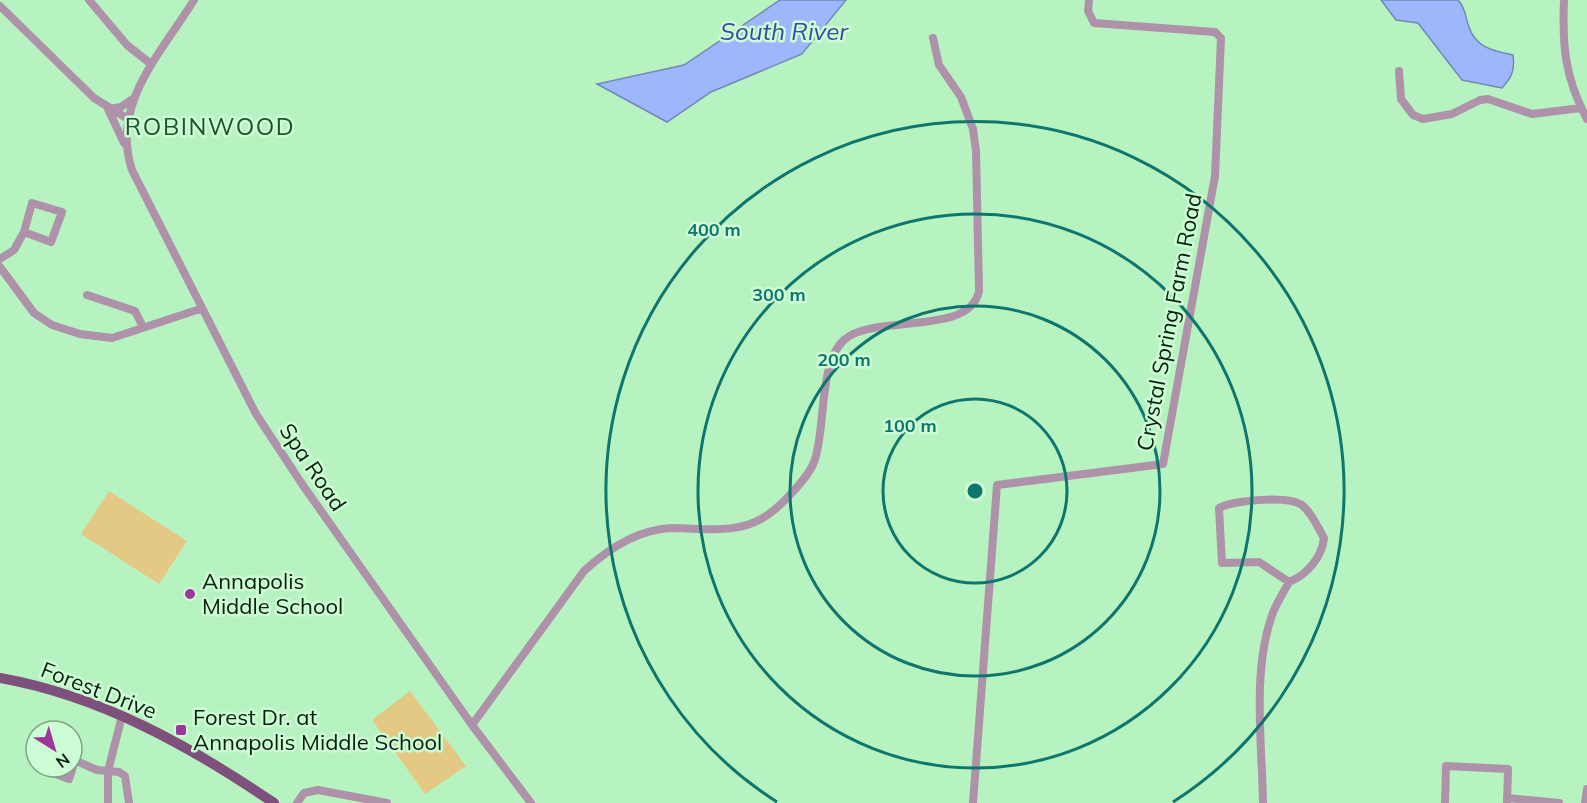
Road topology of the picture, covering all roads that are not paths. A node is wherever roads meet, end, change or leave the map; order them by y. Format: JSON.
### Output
{"nodes":[{"id":1,"x":89,"y":0,"type":"edge"},
{"id":2,"x":194,"y":0,"type":"edge"},
{"id":3,"x":1089,"y":0,"type":"edge"},
{"id":4,"x":1564,"y":0,"type":"edge"},
{"id":5,"x":0,"y":6,"type":"edge"},
{"id":6,"x":933,"y":38,"type":"dead end"},
{"id":7,"x":151,"y":64,"type":"junction"},
{"id":8,"x":1399,"y":71,"type":"dead end"},
{"id":9,"x":134,"y":98,"type":"junction"},
{"id":10,"x":108,"y":108,"type":"junction"},
{"id":11,"x":1581,"y":108,"type":"junction"},
{"id":12,"x":128,"y":119,"type":"junction"},
{"id":13,"x":1587,"y":120,"type":"edge"},
{"id":14,"x":126,"y":148,"type":"junction"},
{"id":15,"x":24,"y":232,"type":"junction"},
{"id":16,"x":0,"y":259,"type":"edge"},
{"id":17,"x":0,"y":267,"type":"edge"},
{"id":18,"x":87,"y":295,"type":"dead end"},
{"id":19,"x":200,"y":309,"type":"junction"},
{"id":20,"x":143,"y":327,"type":"junction"},
{"id":21,"x":1289,"y":582,"type":"junction"},
{"id":22,"x":0,"y":678,"type":"edge"},
{"id":23,"x":122,"y":716,"type":"junction"},
{"id":24,"x":472,"y":725,"type":"junction"},
{"id":25,"x":84,"y":764,"type":"edge"},
{"id":26,"x":108,"y":771,"type":"junction"},
{"id":27,"x":1587,"y":789,"type":"edge"},
{"id":28,"x":1507,"y":801,"type":"edge"},
{"id":29,"x":108,"y":803,"type":"edge"},
{"id":30,"x":129,"y":803,"type":"edge"},
{"id":31,"x":274,"y":803,"type":"edge"},
{"id":32,"x":297,"y":803,"type":"edge"},
{"id":33,"x":387,"y":803,"type":"edge"},
{"id":34,"x":531,"y":803,"type":"edge"},
{"id":35,"x":973,"y":803,"type":"edge"},
{"id":36,"x":1263,"y":803,"type":"edge"},
{"id":37,"x":1445,"y":803,"type":"edge"},
{"id":38,"x":1559,"y":803,"type":"edge"},
{"id":39,"x":1585,"y":803,"type":"edge"}],
"edges":[{"from":1,"to":7,"type":"street"},
{"from":2,"to":7,"type":"street","name":"Spa Road"},
{"from":3,"to":35,"type":"street","name":"Crystal Spring Farm Road"},
{"from":4,"to":11,"type":"street"},
{"from":5,"to":10,"type":"street"},
{"from":6,"to":24,"type":"street"},
{"from":7,"to":9,"type":"street","name":"Spa Road"},
{"from":8,"to":11,"type":"street"},
{"from":9,"to":10,"type":"street"},
{"from":9,"to":12,"type":"street","name":"Spa Road"},
{"from":10,"to":12,"type":"street"},
{"from":10,"to":14,"type":"street"},
{"from":11,"to":13,"type":"street"},
{"from":12,"to":14,"type":"street","name":"Spa Road"},
{"from":14,"to":19,"type":"street","name":"Spa Road"},
{"from":15,"to":15,"type":"street"},
{"from":15,"to":16,"type":"street"},
{"from":17,"to":20,"type":"street"},
{"from":18,"to":20,"type":"street"},
{"from":19,"to":20,"type":"street"},
{"from":19,"to":24,"type":"street","name":"Spa Road"},
{"from":21,"to":21,"type":"street"},
{"from":21,"to":36,"type":"street"},
{"from":22,"to":23,"type":"main road","name":"Forest Drive"},
{"from":23,"to":26,"type":"street"},
{"from":23,"to":31,"type":"main road","name":"Forest Drive"},
{"from":24,"to":34,"type":"street","name":"Spa Road"},
{"from":25,"to":26,"type":"street"},
{"from":26,"to":29,"type":"street"},
{"from":26,"to":30,"type":"street"},
{"from":27,"to":39,"type":"street"},
{"from":28,"to":37,"type":"street"},
{"from":28,"to":38,"type":"street"},
{"from":32,"to":33,"type":"street"}]}
